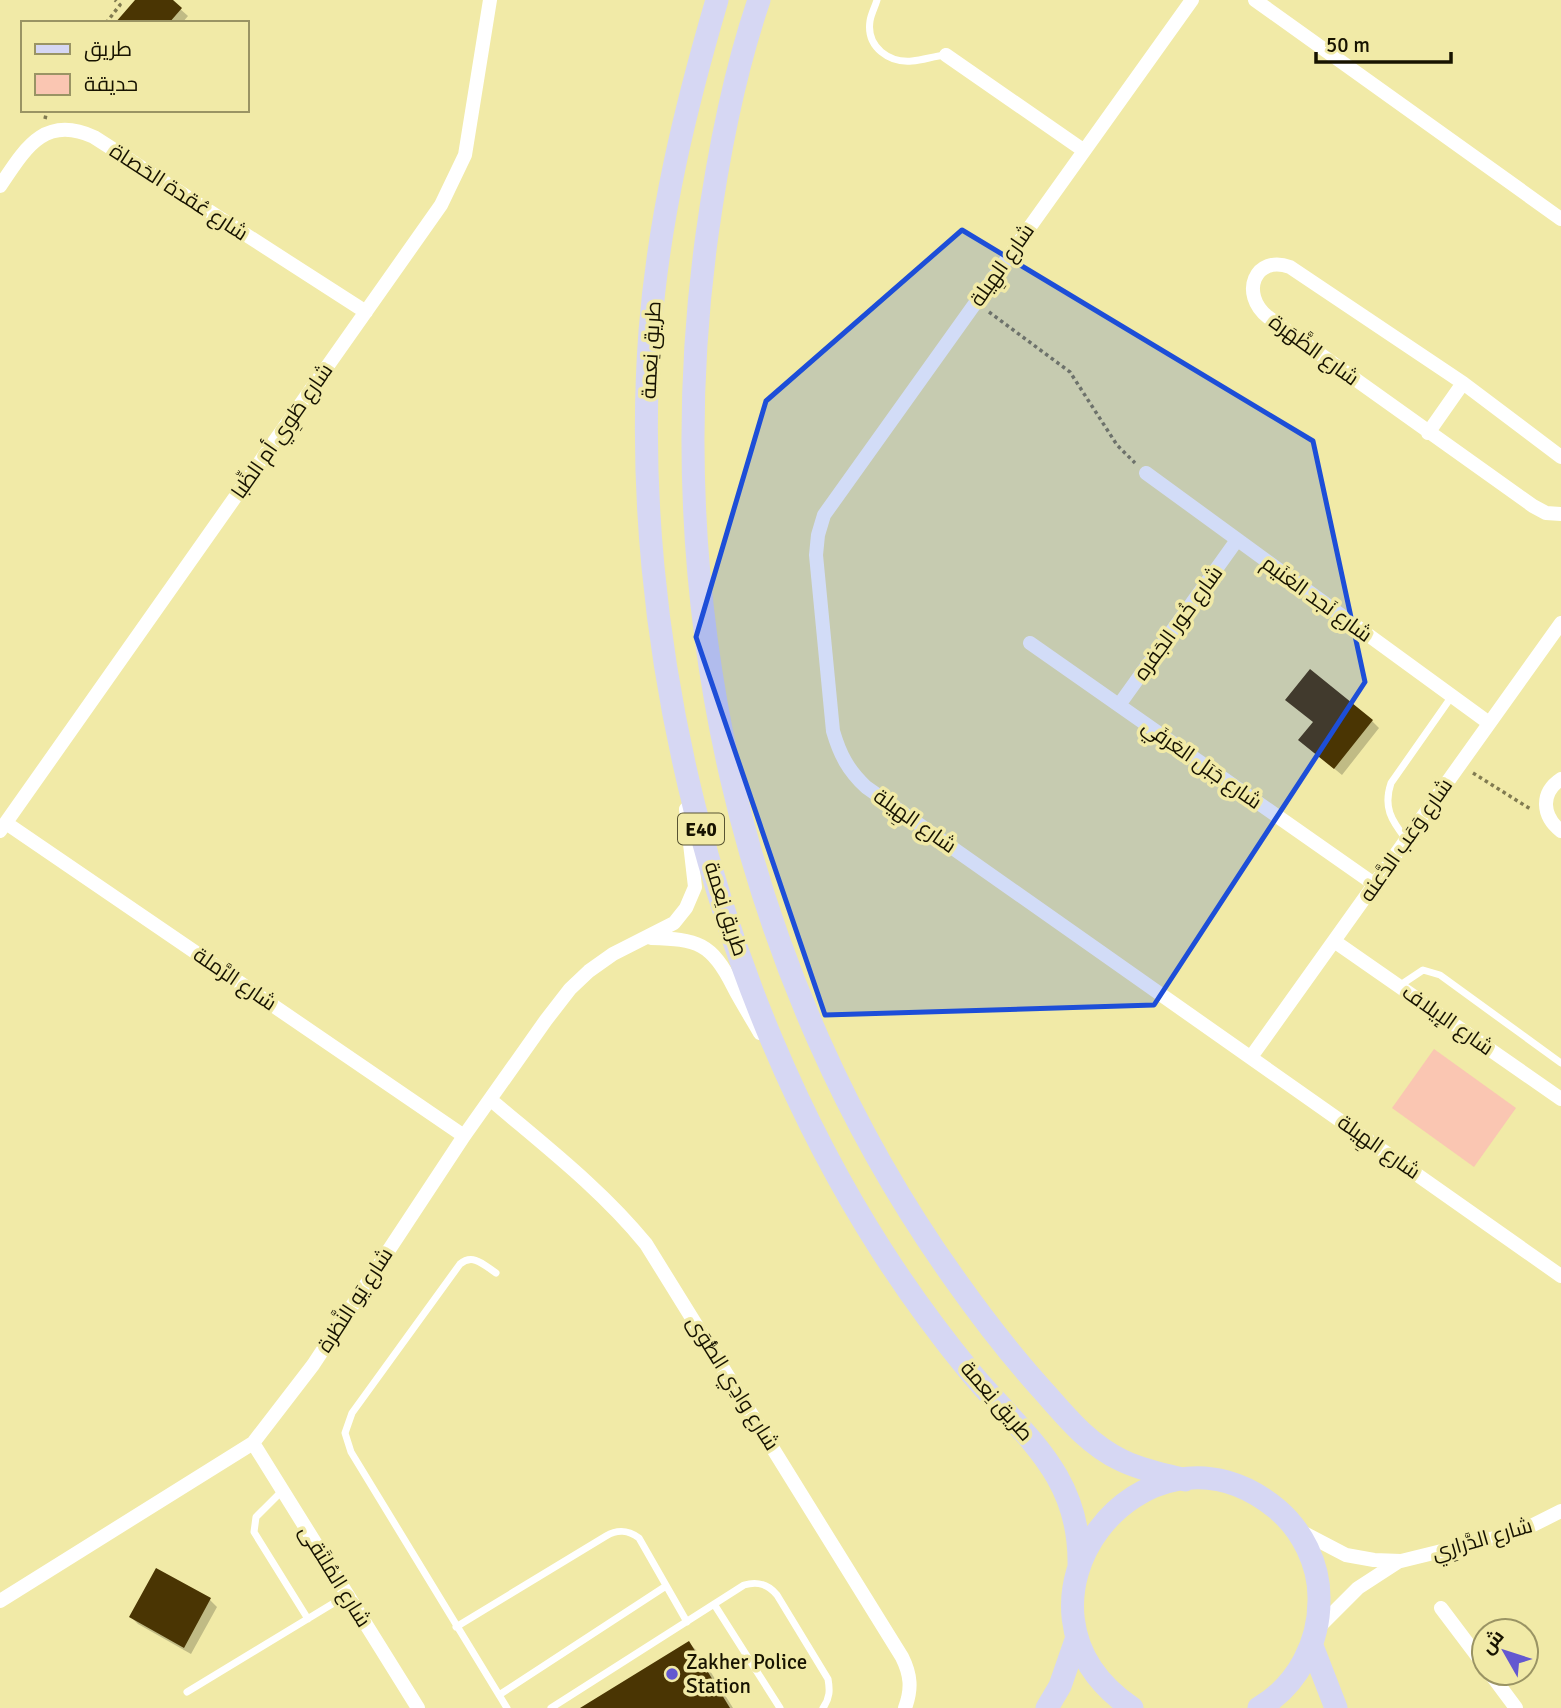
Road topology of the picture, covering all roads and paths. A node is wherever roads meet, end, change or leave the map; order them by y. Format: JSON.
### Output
{"nodes":[{"id":1,"x":115,"y":0,"type":"edge"},
{"id":2,"x":490,"y":0,"type":"edge"},
{"id":3,"x":718,"y":0,"type":"edge"},
{"id":4,"x":759,"y":0,"type":"edge"},
{"id":5,"x":877,"y":0,"type":"edge"},
{"id":6,"x":1192,"y":0,"type":"edge"},
{"id":7,"x":1255,"y":0,"type":"edge"},
{"id":8,"x":108,"y":21,"type":"edge"},
{"id":9,"x":946,"y":55,"type":"joint"},
{"id":10,"x":1083,"y":150,"type":"junction"},
{"id":11,"x":0,"y":185,"type":"edge"},
{"id":12,"x":1561,"y":219,"type":"edge"},
{"id":13,"x":976,"y":302,"type":"junction"},
{"id":14,"x":366,"y":312,"type":"junction"},
{"id":15,"x":1463,"y":383,"type":"junction"},
{"id":16,"x":1428,"y":433,"type":"junction"},
{"id":17,"x":1561,"y":457,"type":"edge"},
{"id":18,"x":1146,"y":474,"type":"joint"},
{"id":19,"x":1561,"y":514,"type":"edge"},
{"id":20,"x":1237,"y":540,"type":"junction"},
{"id":21,"x":1561,"y":623,"type":"edge"},
{"id":22,"x":1030,"y":643,"type":"dead end"},
{"id":23,"x":1452,"y":696,"type":"junction"},
{"id":24,"x":1118,"y":705,"type":"junction"},
{"id":25,"x":675,"y":715,"type":"junction"},
{"id":26,"x":1489,"y":723,"type":"junction"},
{"id":27,"x":1460,"y":764,"type":"junction"},
{"id":28,"x":1561,"y":779,"type":"edge"},
{"id":29,"x":2,"y":824,"type":"edge"},
{"id":30,"x":1556,"y":827,"type":"edge"},
{"id":31,"x":1406,"y":839,"type":"junction"},
{"id":32,"x":1374,"y":884,"type":"junction"},
{"id":33,"x":649,"y":938,"type":"junction"},
{"id":34,"x":1334,"y":941,"type":"junction"},
{"id":35,"x":1399,"y":986,"type":"junction"},
{"id":36,"x":1251,"y":1057,"type":"junction"},
{"id":37,"x":1561,"y":1063,"type":"edge"},
{"id":38,"x":1561,"y":1099,"type":"edge"},
{"id":39,"x":491,"y":1100,"type":"junction"},
{"id":40,"x":800,"y":1100,"type":"junction"},
{"id":41,"x":464,"y":1136,"type":"junction"},
{"id":42,"x":496,"y":1273,"type":"dead end"},
{"id":43,"x":1561,"y":1276,"type":"edge"},
{"id":44,"x":253,"y":1443,"type":"junction"},
{"id":45,"x":1185,"y":1480,"type":"junction"},
{"id":46,"x":283,"y":1491,"type":"junction"},
{"id":47,"x":1561,"y":1511,"type":"edge"},
{"id":48,"x":1295,"y":1528,"type":"junction"},
{"id":49,"x":1401,"y":1561,"type":"junction"},
{"id":50,"x":1079,"y":1566,"type":"junction"},
{"id":51,"x":666,"y":1586,"type":"junction"},
{"id":52,"x":347,"y":1595,"type":"junction"},
{"id":53,"x":0,"y":1601,"type":"edge"},
{"id":54,"x":714,"y":1604,"type":"junction"},
{"id":55,"x":1441,"y":1608,"type":"dead end"},
{"id":56,"x":308,"y":1619,"type":"junction"},
{"id":57,"x":687,"y":1622,"type":"junction"},
{"id":58,"x":456,"y":1627,"type":"junction"},
{"id":59,"x":1077,"y":1637,"type":"junction"},
{"id":60,"x":1314,"y":1638,"type":"junction"},
{"id":61,"x":1470,"y":1646,"type":"edge"},
{"id":62,"x":1500,"y":1687,"type":"edge"},
{"id":63,"x":187,"y":1692,"type":"dead end"},
{"id":64,"x":499,"y":1695,"type":"junction"},
{"id":65,"x":418,"y":1708,"type":"edge"},
{"id":66,"x":507,"y":1708,"type":"edge"},
{"id":67,"x":551,"y":1708,"type":"edge"},
{"id":68,"x":780,"y":1708,"type":"edge"},
{"id":69,"x":823,"y":1708,"type":"edge"},
{"id":70,"x":905,"y":1708,"type":"edge"},
{"id":71,"x":1047,"y":1708,"type":"edge"},
{"id":72,"x":1132,"y":1708,"type":"edge"},
{"id":73,"x":1259,"y":1708,"type":"edge"},
{"id":74,"x":1336,"y":1708,"type":"edge"},
{"id":75,"x":1516,"y":1708,"type":"edge"}],
"edges":[{"from":1,"to":8,"type":"path"},
{"from":2,"to":14,"type":"street","name":"شارع طَوِي أم الظِّبا"},
{"from":3,"to":25,"type":"main road","name":"طريق نِعمة","number":"E40"},
{"from":4,"to":45,"type":"main road","name":"طريق نِعمة","number":"E40"},
{"from":5,"to":9,"type":"lane"},
{"from":6,"to":10,"type":"street","name":"شارع الهِيلة"},
{"from":7,"to":12,"type":"street"},
{"from":9,"to":10,"type":"street"},
{"from":10,"to":13,"type":"street","name":"شارع الهِيلة"},
{"from":11,"to":14,"type":"street","name":"شارع عُقدة الحَصاة"},
{"from":13,"to":18,"type":"path"},
{"from":13,"to":36,"type":"street","name":"شارع الهِيلة"},
{"from":14,"to":29,"type":"street","name":"شارع طَوِي أم الظِّبا"},
{"from":15,"to":16,"type":"street"},
{"from":15,"to":16,"type":"street","name":"شارع الظَّهَرة"},
{"from":15,"to":17,"type":"street","name":"شارع الظَّهَرة"},
{"from":16,"to":19,"type":"street","name":"شارع الظَّهَرة"},
{"from":18,"to":20,"type":"street","name":"شارع نَجد الغنَيم"},
{"from":20,"to":23,"type":"street","name":"شارع نَجد الغنَيم"},
{"from":20,"to":24,"type":"street","name":"شارع خُور الجَفره"},
{"from":21,"to":26,"type":"street","name":"شارع وَعَب الدَّعنه"},
{"from":22,"to":24,"type":"street","name":"شارع جَبَل العَرفَي"},
{"from":23,"to":26,"type":"street","name":"شارع نَجد الغنَيم"},
{"from":23,"to":31,"type":"lane"},
{"from":24,"to":32,"type":"street","name":"شارع جَبَل العَرفَي"},
{"from":25,"to":33,"type":"street","name":"شارع يَو النَّظرة"},
{"from":25,"to":40,"type":"main road","name":"طريق نِعمة","number":"E40"},
{"from":26,"to":27,"type":"street","name":"شارع وَعَب الدَّعنه"},
{"from":27,"to":30,"type":"path"},
{"from":27,"to":31,"type":"street","name":"شارع وَعَب الدَّعنه"},
{"from":28,"to":30,"type":"street"},
{"from":29,"to":41,"type":"street","name":"شارع الرَّملة"},
{"from":31,"to":32,"type":"street","name":"شارع وَعَب الدَّعنه"},
{"from":32,"to":34,"type":"street","name":"شارع وَعَب الدَّعنه"},
{"from":33,"to":39,"type":"street","name":"شارع يَو النَّظرة"},
{"from":33,"to":40,"type":"street","name":"شارع يَو النَّظرة"},
{"from":34,"to":35,"type":"street","name":"شارع الإيلاف"},
{"from":34,"to":36,"type":"street","name":"شارع وَعَب الدَّعنه"},
{"from":35,"to":37,"type":"lane"},
{"from":35,"to":38,"type":"street","name":"شارع الإيلاف"},
{"from":36,"to":43,"type":"street","name":"شارع الهِيلة"},
{"from":39,"to":41,"type":"street","name":"شارع يَو النَّظرة"},
{"from":39,"to":70,"type":"street","name":"شارع وادِي الطُّوَى"},
{"from":40,"to":50,"type":"main road","name":"طريق نِعمة","number":"E40"},
{"from":41,"to":44,"type":"street","name":"شارع يَو النَّظرة"},
{"from":42,"to":58,"type":"lane"},
{"from":44,"to":46,"type":"street","name":"شارع المُلتَقى"},
{"from":44,"to":53,"type":"street","name":"شارع يَو النَّظرة"},
{"from":45,"to":48,"type":"main road"},
{"from":45,"to":50,"type":"main road"},
{"from":46,"to":52,"type":"street","name":"شارع المُلتَقى"},
{"from":46,"to":56,"type":"lane"},
{"from":47,"to":49,"type":"street","name":"شارع الدَّرارِي"},
{"from":48,"to":49,"type":"street","name":"شارع الدَّرارِي"},
{"from":48,"to":60,"type":"main road"},
{"from":49,"to":60,"type":"street","name":"شارع الدَّرارِي"},
{"from":50,"to":59,"type":"main road"},
{"from":51,"to":57,"type":"lane"},
{"from":51,"to":58,"type":"lane"},
{"from":51,"to":64,"type":"lane"},
{"from":52,"to":56,"type":"lane"},
{"from":52,"to":65,"type":"street","name":"شارع المُلتَقى"},
{"from":54,"to":57,"type":"lane"},
{"from":54,"to":68,"type":"lane"},
{"from":54,"to":69,"type":"lane"},
{"from":55,"to":61,"type":"street"},
{"from":56,"to":63,"type":"lane"},
{"from":57,"to":67,"type":"lane"},
{"from":58,"to":64,"type":"lane"},
{"from":59,"to":71,"type":"main road"},
{"from":59,"to":72,"type":"main road"},
{"from":60,"to":73,"type":"main road"},
{"from":60,"to":74,"type":"main road"},
{"from":62,"to":75,"type":"street"},
{"from":64,"to":66,"type":"lane"}]}
